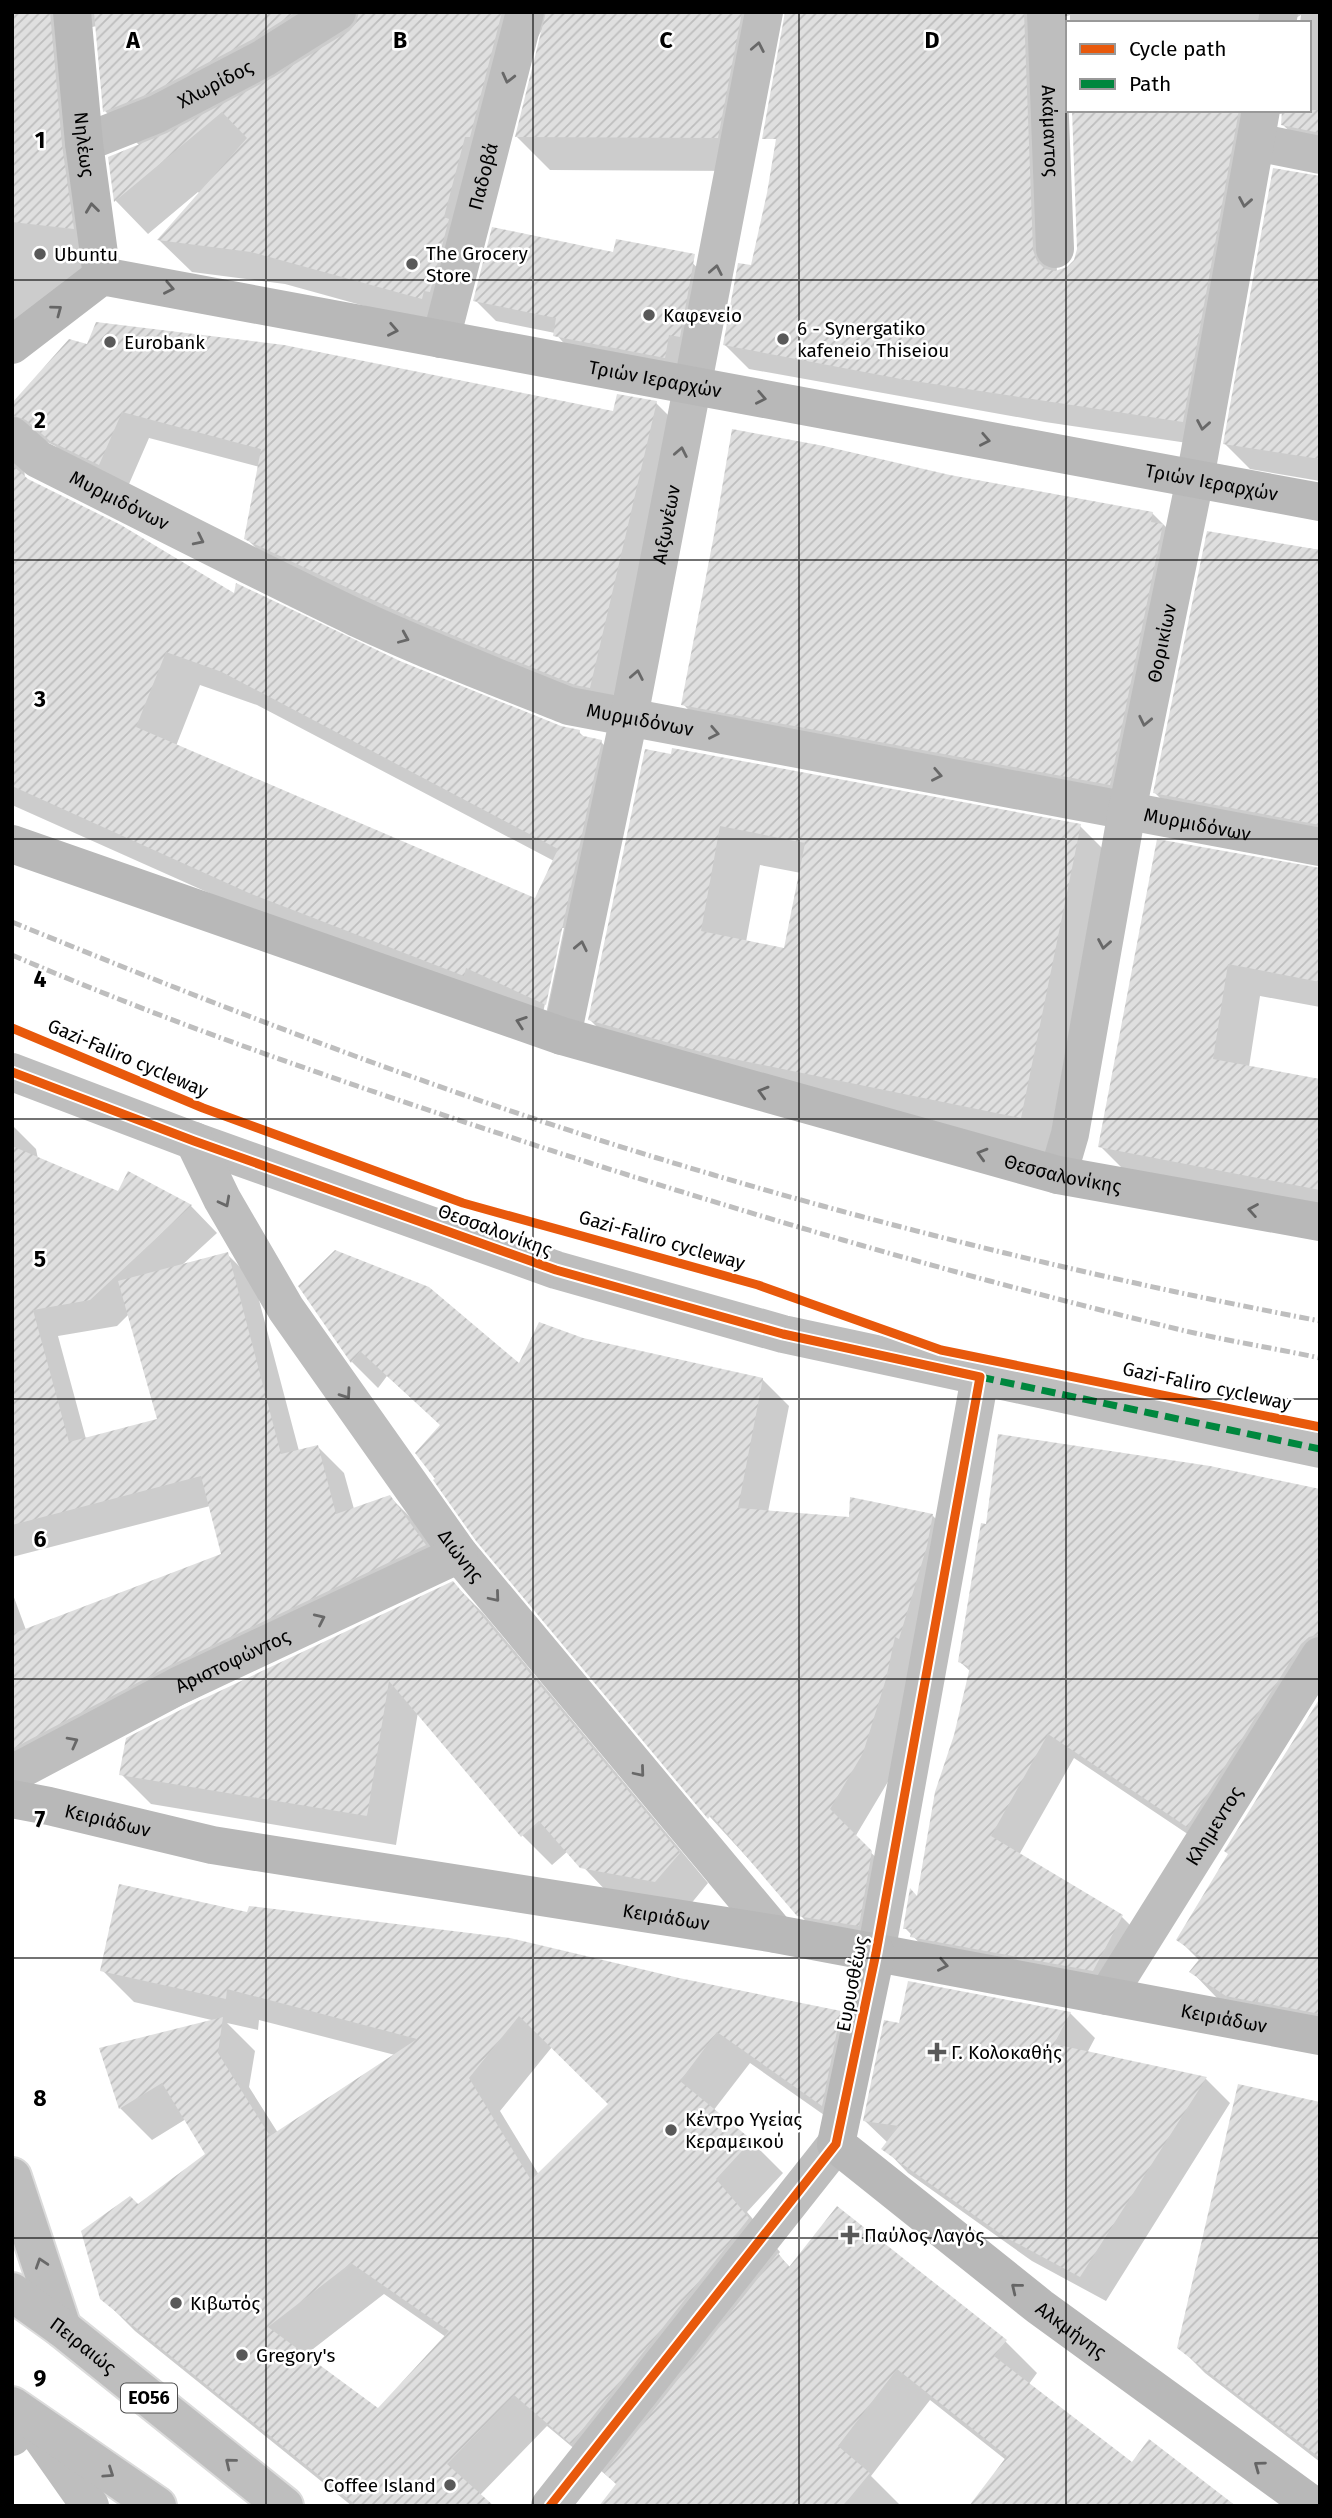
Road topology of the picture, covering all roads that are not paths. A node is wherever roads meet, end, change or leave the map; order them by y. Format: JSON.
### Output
{"nodes":[{"id":1,"x":72,"y":12,"type":"edge"},
{"id":2,"x":337,"y":12,"type":"edge"},
{"id":3,"x":525,"y":12,"type":"edge"},
{"id":4,"x":764,"y":12,"type":"edge"},
{"id":5,"x":1046,"y":12,"type":"edge"},
{"id":6,"x":1258,"y":126,"type":"edge"},
{"id":7,"x":84,"y":143,"type":"junction"},
{"id":8,"x":1320,"y":155,"type":"edge"},
{"id":9,"x":1055,"y":249,"type":"dead end"},
{"id":10,"x":102,"y":276,"type":"junction"},
{"id":11,"x":441,"y":339,"type":"junction"},
{"id":12,"x":12,"y":345,"type":"edge"},
{"id":13,"x":694,"y":385,"type":"junction"},
{"id":14,"x":12,"y":436,"type":"edge"},
{"id":15,"x":1195,"y":479,"type":"junction"},
{"id":16,"x":1320,"y":502,"type":"edge"},
{"id":17,"x":629,"y":717,"type":"junction"},
{"id":18,"x":1127,"y":811,"type":"junction"},
{"id":19,"x":12,"y":844,"type":"edge"},
{"id":20,"x":1320,"y":847,"type":"edge"},
{"id":21,"x":562,"y":1036,"type":"junction"},
{"id":22,"x":12,"y":1072,"type":"edge"},
{"id":23,"x":194,"y":1141,"type":"junction"},
{"id":24,"x":1058,"y":1175,"type":"junction"},
{"id":25,"x":1320,"y":1222,"type":"edge"},
{"id":26,"x":980,"y":1377,"type":"junction"},
{"id":27,"x":1320,"y":1449,"type":"edge"},
{"id":28,"x":458,"y":1554,"type":"junction"},
{"id":29,"x":1320,"y":1656,"type":"edge"},
{"id":30,"x":12,"y":1774,"type":"edge"},
{"id":31,"x":12,"y":1799,"type":"edge"},
{"id":32,"x":776,"y":1934,"type":"junction"},
{"id":33,"x":876,"y":1953,"type":"junction"},
{"id":34,"x":1107,"y":1996,"type":"junction"},
{"id":35,"x":1320,"y":2036,"type":"edge"},
{"id":36,"x":836,"y":2144,"type":"junction"},
{"id":37,"x":12,"y":2177,"type":"edge"},
{"id":38,"x":12,"y":2292,"type":"edge"},
{"id":39,"x":62,"y":2328,"type":"junction"},
{"id":40,"x":18,"y":2420,"type":"edge"},
{"id":41,"x":90,"y":2506,"type":"edge"},
{"id":42,"x":158,"y":2506,"type":"edge"},
{"id":43,"x":284,"y":2506,"type":"edge"},
{"id":44,"x":550,"y":2506,"type":"edge"},
{"id":45,"x":1314,"y":2506,"type":"edge"}],
"edges":[{"from":1,"to":7,"type":"street","name":"Νηλέως"},
{"from":2,"to":7,"type":"street","name":"Χλωρίδος"},
{"from":3,"to":11,"type":"street","name":"Παδοβά","one_way":true},
{"from":13,"to":4,"type":"street","name":"Αιξωνέων","one_way":true},
{"from":5,"to":9,"type":"street","name":"Ακάμαντος"},
{"from":6,"to":8,"type":"street"},
{"from":6,"to":15,"type":"street","name":"Θορικίων","one_way":true},
{"from":10,"to":7,"type":"street","name":"Νηλέως","one_way":true},
{"from":10,"to":11,"type":"street","name":"Τριών Ιεραρχών","one_way":true},
{"from":12,"to":10,"type":"street","one_way":true},
{"from":11,"to":13,"type":"street","name":"Τριών Ιεραρχών"},
{"from":13,"to":15,"type":"street","name":"Τριών Ιεραρχών","one_way":true},
{"from":17,"to":13,"type":"street","name":"Αιξωνέων","one_way":true},
{"from":14,"to":17,"type":"street","name":"Μυρμιδόνων","one_way":true},
{"from":15,"to":16,"type":"street","name":"Τριών Ιεραρχών"},
{"from":15,"to":18,"type":"street","name":"Θορικίων","one_way":true},
{"from":17,"to":18,"type":"street","name":"Μυρμιδόνων","one_way":true},
{"from":21,"to":17,"type":"street","name":"Αιξωνέων","one_way":true},
{"from":18,"to":20,"type":"street","name":"Μυρμιδόνων"},
{"from":18,"to":24,"type":"street","name":"Θορικίων","one_way":true},
{"from":21,"to":19,"type":"street","name":"Θεσσαλονίκης","one_way":true},
{"from":24,"to":21,"type":"street","name":"Θεσσαλονίκης","one_way":true},
{"from":22,"to":23,"type":"street","name":"Θεσσαλονίκης"},
{"from":23,"to":26,"type":"street","name":"Θεσσαλονίκης"},
{"from":23,"to":28,"type":"street","name":"Διώνης","one_way":true},
{"from":25,"to":24,"type":"street","name":"Θεσσαλονίκης","one_way":true},
{"from":26,"to":27,"type":"street","name":"Θεσσαλονίκης"},
{"from":26,"to":33,"type":"street","name":"Ευρυσθέως"},
{"from":30,"to":28,"type":"street","name":"Αριστοφώντος","one_way":true},
{"from":28,"to":32,"type":"street","name":"Διώνης","one_way":true},
{"from":29,"to":34,"type":"street","name":"Κλημεντος"},
{"from":31,"to":32,"type":"street","name":"Κειριάδων"},
{"from":32,"to":33,"type":"street","name":"Κειριάδων"},
{"from":33,"to":34,"type":"street","name":"Κειριάδων","one_way":true},
{"from":33,"to":36,"type":"street","name":"Ευρυσθέως"},
{"from":34,"to":35,"type":"street","name":"Κειριάδων"},
{"from":36,"to":44,"type":"street","name":"Ευρυσθέως"},
{"from":45,"to":36,"type":"street","name":"Αλκμήνης","one_way":true},
{"from":39,"to":37,"type":"street","one_way":true},
{"from":38,"to":39,"type":"street","name":"Πειραιώς","number":"ΕΟ56"},
{"from":43,"to":39,"type":"street","name":"Πειραιώς","number":"ΕΟ56","one_way":true},
{"from":40,"to":41,"type":"street"},
{"from":40,"to":42,"type":"street","one_way":true}]}
